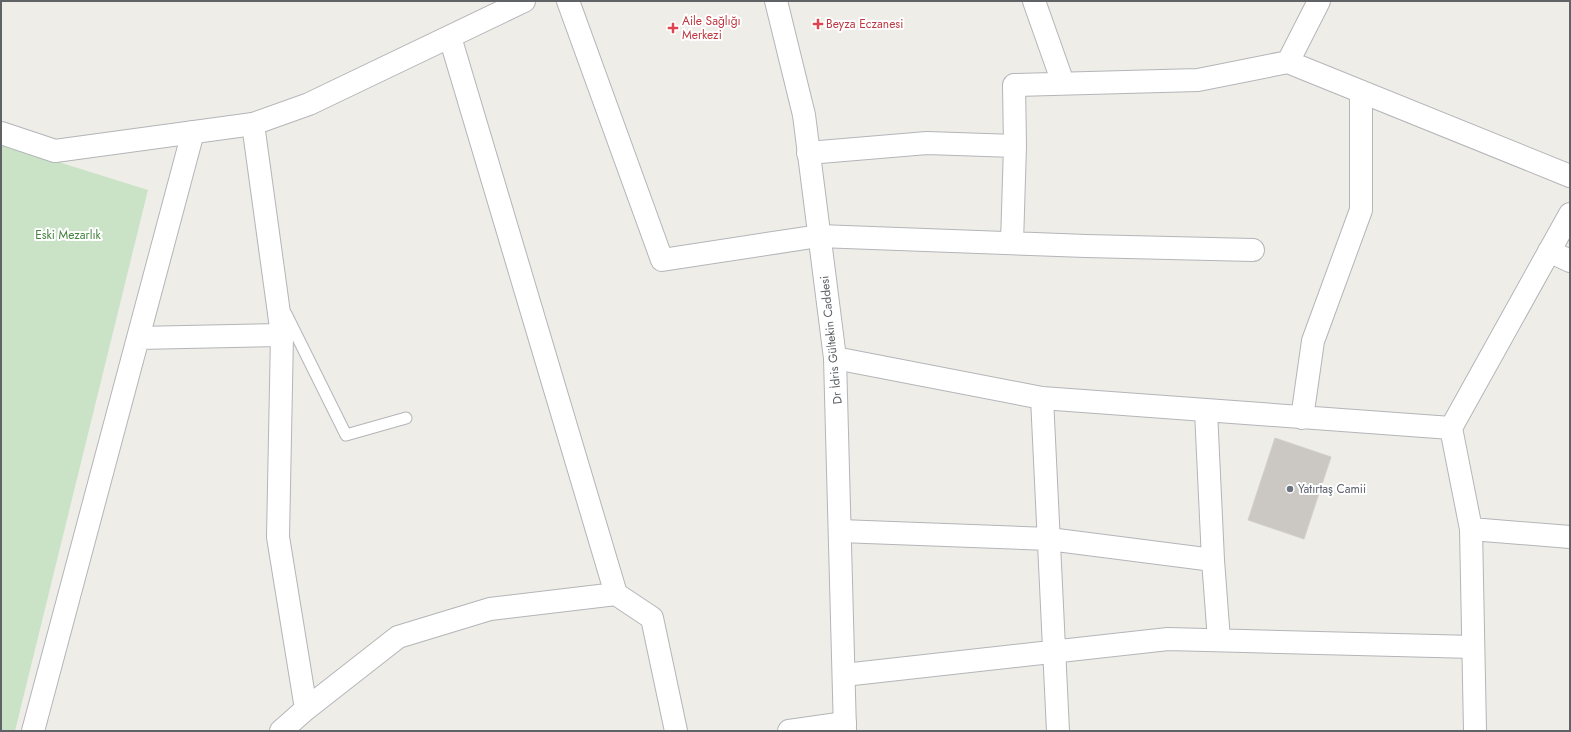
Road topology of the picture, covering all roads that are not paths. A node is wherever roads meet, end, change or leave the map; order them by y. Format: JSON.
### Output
{"nodes":[{"id":1,"x":524,"y":1,"type":"edge"},
{"id":2,"x":568,"y":1,"type":"edge"},
{"id":3,"x":776,"y":1,"type":"edge"},
{"id":4,"x":1034,"y":1,"type":"edge"},
{"id":5,"x":1320,"y":1,"type":"edge"},
{"id":6,"x":450,"y":37,"type":"junction"},
{"id":7,"x":1288,"y":62,"type":"junction"},
{"id":8,"x":1063,"y":83,"type":"junction"},
{"id":9,"x":1361,"y":92,"type":"junction"},
{"id":10,"x":253,"y":124,"type":"junction"},
{"id":11,"x":193,"y":132,"type":"junction"},
{"id":12,"x":1,"y":133,"type":"edge"},
{"id":13,"x":1015,"y":146,"type":"junction"},
{"id":14,"x":808,"y":152,"type":"junction"},
{"id":15,"x":1570,"y":176,"type":"edge"},
{"id":16,"x":1570,"y":214,"type":"edge"},
{"id":17,"x":819,"y":236,"type":"junction"},
{"id":18,"x":1012,"y":244,"type":"junction"},
{"id":19,"x":1253,"y":250,"type":"dead end"},
{"id":20,"x":1549,"y":251,"type":"junction"},
{"id":21,"x":1570,"y":261,"type":"edge"},
{"id":22,"x":277,"y":298,"type":"junction"},
{"id":23,"x":282,"y":335,"type":"junction"},
{"id":24,"x":138,"y":338,"type":"junction"},
{"id":25,"x":835,"y":358,"type":"junction"},
{"id":26,"x":1042,"y":398,"type":"junction"},
{"id":27,"x":1206,"y":411,"type":"junction"},
{"id":28,"x":406,"y":418,"type":"dead end"},
{"id":29,"x":1302,"y":418,"type":"junction"},
{"id":30,"x":1451,"y":428,"type":"junction"},
{"id":31,"x":1471,"y":529,"type":"junction"},
{"id":32,"x":840,"y":532,"type":"junction"},
{"id":33,"x":1570,"y":536,"type":"edge"},
{"id":34,"x":1049,"y":539,"type":"junction"},
{"id":35,"x":1213,"y":560,"type":"junction"},
{"id":36,"x":616,"y":594,"type":"junction"},
{"id":37,"x":1219,"y":640,"type":"junction"},
{"id":38,"x":1473,"y":647,"type":"junction"},
{"id":39,"x":1054,"y":652,"type":"junction"},
{"id":40,"x":844,"y":674,"type":"junction"},
{"id":41,"x":306,"y":709,"type":"junction"},
{"id":42,"x":845,"y":727,"type":"edge"},
{"id":43,"x":33,"y":731,"type":"edge"},
{"id":44,"x":281,"y":731,"type":"edge"},
{"id":45,"x":676,"y":731,"type":"edge"},
{"id":46,"x":789,"y":731,"type":"edge"},
{"id":47,"x":1058,"y":731,"type":"edge"},
{"id":48,"x":1475,"y":731,"type":"edge"}],
"edges":[{"from":1,"to":6,"type":"street"},
{"from":2,"to":17,"type":"street"},
{"from":3,"to":14,"type":"street","name":"Dr İdris Gültekin Caddesi"},
{"from":4,"to":8,"type":"street"},
{"from":5,"to":7,"type":"street"},
{"from":6,"to":10,"type":"street"},
{"from":6,"to":36,"type":"street"},
{"from":7,"to":8,"type":"street"},
{"from":7,"to":9,"type":"street"},
{"from":8,"to":13,"type":"street"},
{"from":9,"to":15,"type":"street"},
{"from":9,"to":29,"type":"street"},
{"from":10,"to":11,"type":"street"},
{"from":10,"to":22,"type":"street"},
{"from":11,"to":12,"type":"street"},
{"from":11,"to":24,"type":"street"},
{"from":13,"to":14,"type":"street"},
{"from":13,"to":18,"type":"street"},
{"from":14,"to":17,"type":"street","name":"Dr İdris Gültekin Caddesi"},
{"from":16,"to":20,"type":"street"},
{"from":17,"to":18,"type":"street"},
{"from":17,"to":25,"type":"street","name":"Dr İdris Gültekin Caddesi"},
{"from":18,"to":19,"type":"street"},
{"from":20,"to":21,"type":"street"},
{"from":20,"to":30,"type":"street"},
{"from":22,"to":23,"type":"street"},
{"from":22,"to":28,"type":"lane"},
{"from":23,"to":24,"type":"street"},
{"from":23,"to":41,"type":"street"},
{"from":24,"to":43,"type":"street"},
{"from":25,"to":26,"type":"street"},
{"from":25,"to":32,"type":"street","name":"Dr İdris Gültekin Caddesi"},
{"from":26,"to":27,"type":"street"},
{"from":26,"to":34,"type":"street"},
{"from":27,"to":29,"type":"street"},
{"from":27,"to":35,"type":"street"},
{"from":29,"to":30,"type":"street"},
{"from":30,"to":31,"type":"street"},
{"from":31,"to":33,"type":"street"},
{"from":31,"to":38,"type":"street"},
{"from":32,"to":34,"type":"street"},
{"from":32,"to":40,"type":"street","name":"Dr İdris Gültekin Caddesi"},
{"from":34,"to":35,"type":"street"},
{"from":34,"to":39,"type":"street"},
{"from":35,"to":37,"type":"street"},
{"from":36,"to":41,"type":"street"},
{"from":36,"to":45,"type":"street"},
{"from":37,"to":38,"type":"street"},
{"from":37,"to":39,"type":"street"},
{"from":38,"to":48,"type":"street"},
{"from":39,"to":40,"type":"street"},
{"from":39,"to":47,"type":"street"},
{"from":40,"to":42,"type":"street","name":"Dr İdris Gültekin Caddesi"},
{"from":41,"to":44,"type":"street"},
{"from":42,"to":46,"type":"street"}]}
